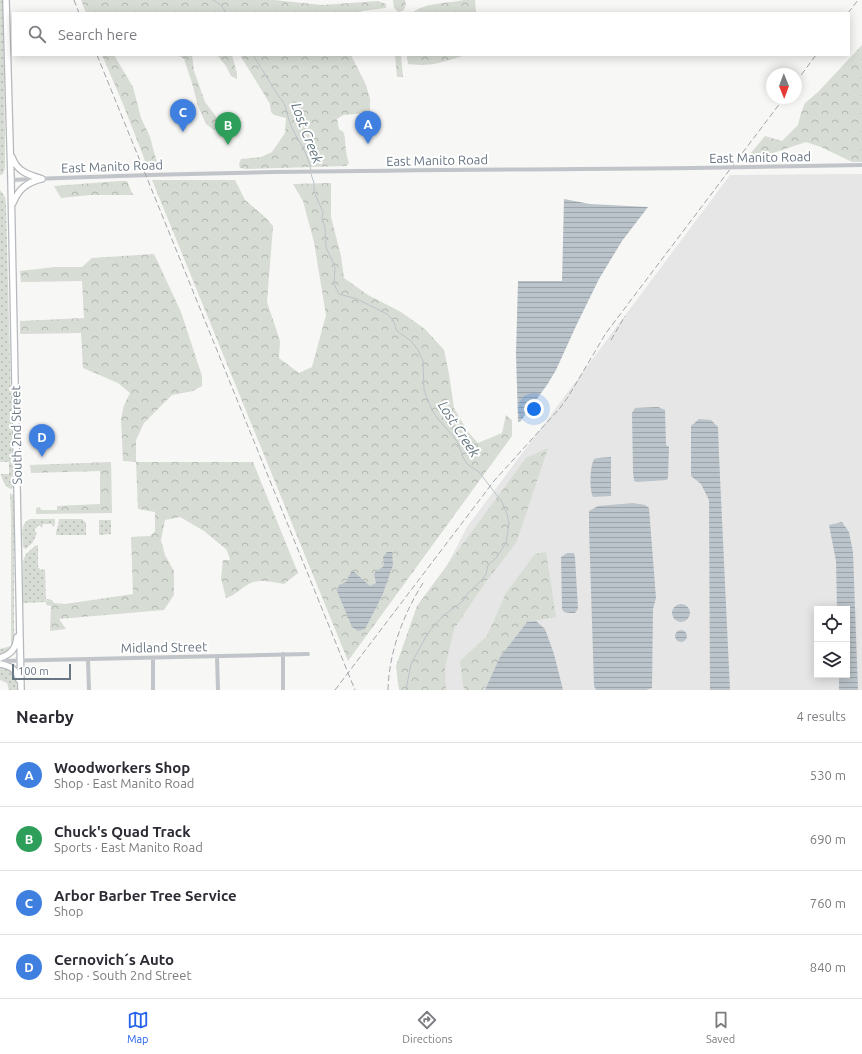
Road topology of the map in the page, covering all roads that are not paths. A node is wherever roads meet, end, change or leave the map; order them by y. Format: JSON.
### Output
{"nodes":[{"id":1,"x":6,"y":0,"type":"edge"},
{"id":2,"x":10,"y":148,"type":"junction"},
{"id":3,"x":862,"y":165,"type":"edge"},
{"id":4,"x":42,"y":179,"type":"junction"},
{"id":5,"x":11,"y":180,"type":"junction"},
{"id":6,"x":12,"y":207,"type":"junction"},
{"id":7,"x":20,"y":616,"type":"junction"},
{"id":8,"x":283,"y":654,"type":"junction"},
{"id":9,"x":308,"y":654,"type":"dead end"},
{"id":10,"x":217,"y":656,"type":"junction"},
{"id":11,"x":153,"y":658,"type":"junction"},
{"id":12,"x":88,"y":660,"type":"junction"},
{"id":13,"x":0,"y":661,"type":"edge"},
{"id":14,"x":21,"y":661,"type":"junction"},
{"id":15,"x":21,"y":688,"type":"edge"},
{"id":16,"x":88,"y":690,"type":"edge"},
{"id":17,"x":153,"y":690,"type":"edge"},
{"id":18,"x":218,"y":690,"type":"edge"},
{"id":19,"x":283,"y":690,"type":"edge"}],
"edges":[{"from":1,"to":2,"type":"main road","name":"South 2nd Street"},
{"from":2,"to":4,"type":"main road"},
{"from":2,"to":5,"type":"main road","name":"South 2nd Street"},
{"from":3,"to":4,"type":"street","name":"East Manito Road","bridge":true},
{"from":4,"to":5,"type":"street","name":"East Manito Road"},
{"from":4,"to":6,"type":"main road"},
{"from":5,"to":6,"type":"main road","name":"South 2nd Street"},
{"from":6,"to":7,"type":"main road","name":"South 2nd Street"},
{"from":7,"to":13,"type":"main road"},
{"from":7,"to":14,"type":"main road","name":"South 2nd Street"},
{"from":8,"to":9,"type":"street","name":"Midland Street"},
{"from":8,"to":10,"type":"street","name":"Midland Street"},
{"from":8,"to":19,"type":"street"},
{"from":10,"to":11,"type":"street","name":"Midland Street"},
{"from":10,"to":18,"type":"street"},
{"from":11,"to":12,"type":"street","name":"Midland Street"},
{"from":11,"to":17,"type":"street"},
{"from":12,"to":14,"type":"street","name":"Midland Street"},
{"from":12,"to":16,"type":"street"},
{"from":13,"to":14,"type":"street","name":"Midland Street"},
{"from":13,"to":15,"type":"main road"},
{"from":14,"to":15,"type":"main road","name":"South 2nd Street"}]}
